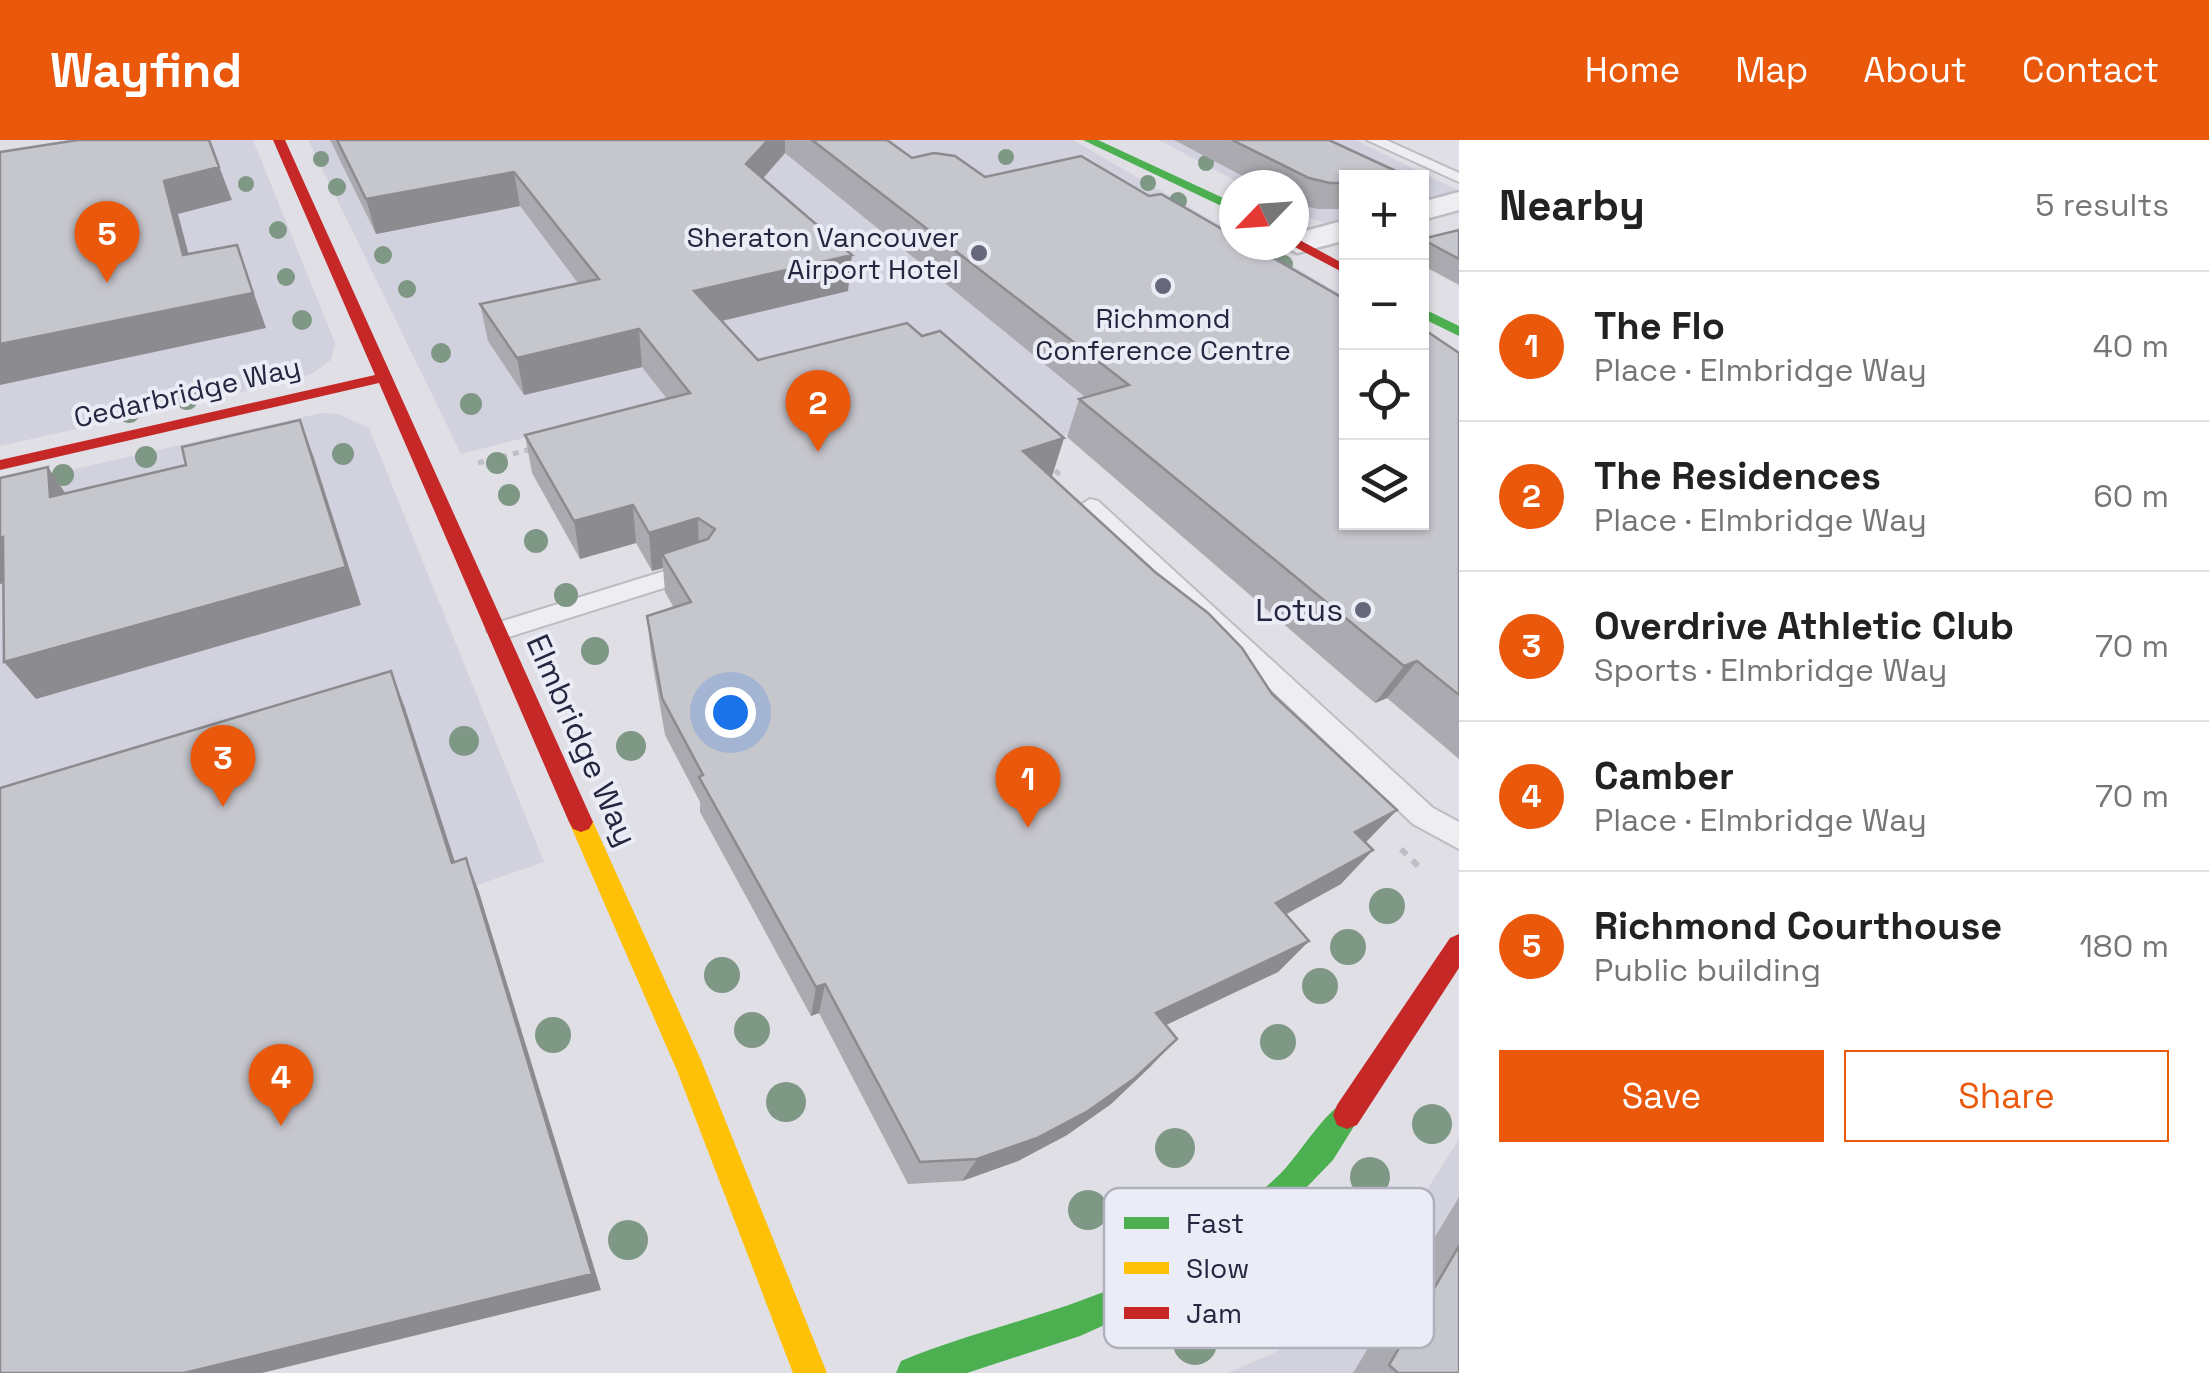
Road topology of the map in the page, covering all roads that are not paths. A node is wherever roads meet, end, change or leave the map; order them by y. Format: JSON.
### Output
{"nodes":[{"id":1,"x":279,"y":140,"type":"edge"},
{"id":2,"x":1089,"y":140,"type":"edge"},
{"id":3,"x":1374,"y":140,"type":"edge"},
{"id":4,"x":1131,"y":150,"type":"edge"},
{"id":5,"x":1459,"y":178,"type":"edge"},
{"id":6,"x":1219,"y":199,"type":"edge"},
{"id":7,"x":1459,"y":201,"type":"edge"},
{"id":8,"x":1429,"y":209,"type":"edge"},
{"id":9,"x":1339,"y":232,"type":"edge"},
{"id":10,"x":1309,"y":239,"type":"edge"},
{"id":11,"x":1309,"y":250,"type":"edge"},
{"id":12,"x":1339,"y":266,"type":"edge"},
{"id":13,"x":1429,"y":316,"type":"edge"},
{"id":14,"x":1459,"y":332,"type":"edge"},
{"id":15,"x":386,"y":377,"type":"junction"},
{"id":16,"x":0,"y":465,"type":"edge"},
{"id":17,"x":1090,"y":506,"type":"edge"},
{"id":18,"x":700,"y":568,"type":"edge"},
{"id":19,"x":499,"y":632,"type":"junction"},
{"id":20,"x":1459,"y":837,"type":"edge"},
{"id":21,"x":1459,"y":946,"type":"edge"},
{"id":22,"x":1286,"y":1188,"type":"edge"},
{"id":23,"x":1104,"y":1308,"type":"edge"},
{"id":24,"x":810,"y":1373,"type":"edge"},
{"id":25,"x":913,"y":1373,"type":"edge"}],
"edges":[{"from":1,"to":15,"type":"street","name":"Elmbridge Way"},
{"from":2,"to":4,"type":"street"},
{"from":3,"to":5,"type":"lane"},
{"from":4,"to":6,"type":"street"},
{"from":7,"to":8,"type":"street"},
{"from":9,"to":10,"type":"street"},
{"from":11,"to":12,"type":"street"},
{"from":13,"to":14,"type":"street"},
{"from":15,"to":16,"type":"street","name":"Cedarbridge Way"},
{"from":15,"to":19,"type":"street","name":"Elmbridge Way"},
{"from":17,"to":20,"type":"lane"},
{"from":18,"to":19,"type":"lane"},
{"from":19,"to":24,"type":"street","name":"Elmbridge Way"},
{"from":21,"to":22,"type":"street"},
{"from":23,"to":25,"type":"street"}]}
